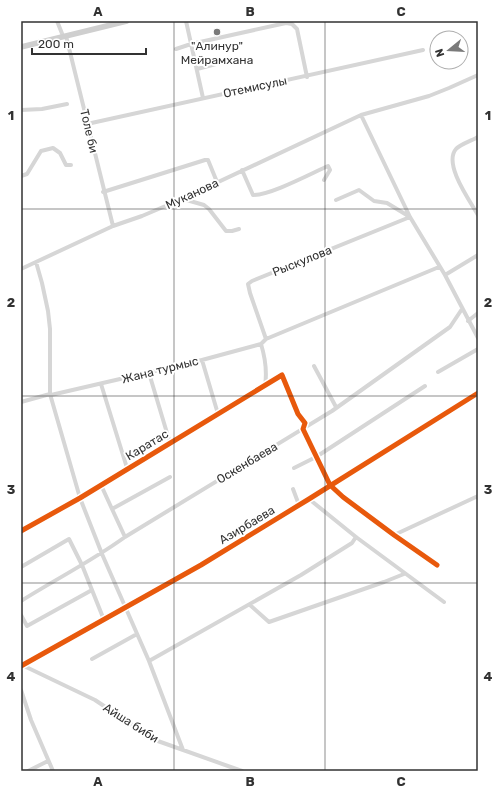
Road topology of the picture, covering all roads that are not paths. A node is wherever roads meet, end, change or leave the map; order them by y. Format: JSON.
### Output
{"nodes":[{"id":1,"x":57,"y":21,"type":"edge"},
{"id":2,"x":127,"y":21,"type":"edge"},
{"id":3,"x":186,"y":21,"type":"edge"},
{"id":4,"x":114,"y":22,"type":"edge"},
{"id":5,"x":64,"y":36,"type":"junction"},
{"id":6,"x":191,"y":44,"type":"junction"},
{"id":7,"x":21,"y":46,"type":"edge"},
{"id":8,"x":176,"y":49,"type":"dead end"},
{"id":9,"x":423,"y":50,"type":"dead end"},
{"id":10,"x":216,"y":64,"type":"dead end"},
{"id":11,"x":197,"y":69,"type":"junction"},
{"id":12,"x":307,"y":76,"type":"junction"},
{"id":13,"x":478,"y":76,"type":"edge"},
{"id":14,"x":203,"y":98,"type":"junction"},
{"id":15,"x":67,"y":104,"type":"dead end"},
{"id":16,"x":21,"y":110,"type":"edge"},
{"id":17,"x":361,"y":115,"type":"junction"},
{"id":18,"x":88,"y":124,"type":"junction"},
{"id":19,"x":478,"y":137,"type":"edge"},
{"id":20,"x":71,"y":164,"type":"dead end"},
{"id":21,"x":242,"y":170,"type":"junction"},
{"id":22,"x":21,"y":176,"type":"edge"},
{"id":23,"x":324,"y":180,"type":"dead end"},
{"id":24,"x":217,"y":182,"type":"junction"},
{"id":25,"x":103,"y":192,"type":"junction"},
{"id":26,"x":182,"y":199,"type":"junction"},
{"id":27,"x":336,"y":200,"type":"dead end"},
{"id":28,"x":478,"y":215,"type":"edge"},
{"id":29,"x":410,"y":217,"type":"junction"},
{"id":30,"x":113,"y":226,"type":"junction"},
{"id":31,"x":239,"y":229,"type":"dead end"},
{"id":32,"x":478,"y":255,"type":"edge"},
{"id":33,"x":36,"y":262,"type":"junction"},
{"id":34,"x":439,"y":267,"type":"junction"},
{"id":35,"x":21,"y":269,"type":"edge"},
{"id":36,"x":445,"y":275,"type":"junction"},
{"id":37,"x":462,"y":309,"type":"junction"},
{"id":38,"x":478,"y":313,"type":"edge"},
{"id":39,"x":468,"y":320,"type":"junction"},
{"id":40,"x":478,"y":338,"type":"edge"},
{"id":41,"x":266,"y":339,"type":"junction"},
{"id":42,"x":261,"y":344,"type":"junction"},
{"id":43,"x":478,"y":348,"type":"edge"},
{"id":44,"x":202,"y":360,"type":"junction"},
{"id":45,"x":314,"y":366,"type":"dead end"},
{"id":46,"x":438,"y":372,"type":"dead end"},
{"id":47,"x":149,"y":373,"type":"junction"},
{"id":48,"x":101,"y":384,"type":"junction"},
{"id":49,"x":425,"y":386,"type":"dead end"},
{"id":50,"x":265,"y":387,"type":"junction"},
{"id":51,"x":478,"y":393,"type":"edge"},
{"id":52,"x":51,"y":394,"type":"junction"},
{"id":53,"x":21,"y":402,"type":"edge"},
{"id":54,"x":336,"y":407,"type":"junction"},
{"id":55,"x":218,"y":414,"type":"junction"},
{"id":56,"x":303,"y":429,"type":"junction"},
{"id":57,"x":170,"y":443,"type":"junction"},
{"id":58,"x":316,"y":456,"type":"junction"},
{"id":59,"x":127,"y":468,"type":"junction"},
{"id":60,"x":294,"y":468,"type":"dead end"},
{"id":61,"x":170,"y":477,"type":"dead end"},
{"id":62,"x":101,"y":485,"type":"junction"},
{"id":63,"x":330,"y":485,"type":"junction"},
{"id":64,"x":293,"y":489,"type":"dead end"},
{"id":65,"x":478,"y":496,"type":"edge"},
{"id":66,"x":80,"y":498,"type":"junction"},
{"id":67,"x":309,"y":499,"type":"junction"},
{"id":68,"x":299,"y":505,"type":"junction"},
{"id":69,"x":112,"y":509,"type":"junction"},
{"id":70,"x":21,"y":531,"type":"edge"},
{"id":71,"x":394,"y":535,"type":"junction"},
{"id":72,"x":125,"y":537,"type":"junction"},
{"id":73,"x":356,"y":537,"type":"junction"},
{"id":74,"x":102,"y":554,"type":"junction"},
{"id":75,"x":82,"y":565,"type":"junction"},
{"id":76,"x":437,"y":565,"type":"dead end"},
{"id":77,"x":21,"y":567,"type":"edge"},
{"id":78,"x":404,"y":574,"type":"junction"},
{"id":79,"x":92,"y":590,"type":"junction"},
{"id":80,"x":21,"y":601,"type":"edge"},
{"id":81,"x":444,"y":602,"type":"dead end"},
{"id":82,"x":250,"y":605,"type":"junction"},
{"id":83,"x":125,"y":608,"type":"junction"},
{"id":84,"x":21,"y":615,"type":"edge"},
{"id":85,"x":104,"y":620,"type":"junction"},
{"id":86,"x":137,"y":634,"type":"junction"},
{"id":87,"x":92,"y":659,"type":"dead end"},
{"id":88,"x":150,"y":661,"type":"junction"},
{"id":89,"x":22,"y":666,"type":"edge"},
{"id":90,"x":21,"y":690,"type":"edge"},
{"id":91,"x":183,"y":750,"type":"junction"},
{"id":92,"x":48,"y":760,"type":"junction"},
{"id":93,"x":28,"y":771,"type":"edge"},
{"id":94,"x":53,"y":771,"type":"edge"},
{"id":95,"x":242,"y":771,"type":"edge"}],
"edges":[{"from":1,"to":5,"type":"street","name":"Толе би"},
{"from":2,"to":4,"type":"main road"},
{"from":3,"to":6,"type":"street"},
{"from":4,"to":5,"type":"main road"},
{"from":5,"to":7,"type":"main road"},
{"from":5,"to":18,"type":"street","name":"Толе би"},
{"from":6,"to":8,"type":"street"},
{"from":6,"to":11,"type":"street"},
{"from":6,"to":12,"type":"street"},
{"from":9,"to":12,"type":"street","name":"Отемисулы"},
{"from":10,"to":11,"type":"street"},
{"from":11,"to":14,"type":"street"},
{"from":12,"to":14,"type":"street","name":"Отемисулы"},
{"from":13,"to":17,"type":"street","name":"Муканова"},
{"from":14,"to":18,"type":"street","name":"Отемисулы"},
{"from":15,"to":16,"type":"street"},
{"from":17,"to":21,"type":"street","name":"Муканова"},
{"from":17,"to":29,"type":"street"},
{"from":18,"to":25,"type":"street","name":"Толе би"},
{"from":19,"to":28,"type":"street"},
{"from":20,"to":22,"type":"street"},
{"from":21,"to":23,"type":"street"},
{"from":21,"to":24,"type":"street","name":"Муканова"},
{"from":24,"to":25,"type":"street"},
{"from":24,"to":26,"type":"street","name":"Муканова"},
{"from":25,"to":30,"type":"street","name":"Толе би"},
{"from":26,"to":30,"type":"street","name":"Муканова"},
{"from":26,"to":31,"type":"street"},
{"from":27,"to":29,"type":"street"},
{"from":29,"to":34,"type":"street"},
{"from":29,"to":41,"type":"street","name":"Рыскулова"},
{"from":30,"to":33,"type":"street","name":"Муканова"},
{"from":32,"to":36,"type":"street"},
{"from":33,"to":35,"type":"street","name":"Муканова"},
{"from":33,"to":52,"type":"street"},
{"from":34,"to":36,"type":"street"},
{"from":34,"to":41,"type":"street"},
{"from":36,"to":37,"type":"street"},
{"from":37,"to":39,"type":"street"},
{"from":37,"to":54,"type":"street","name":"Оскенбаева"},
{"from":38,"to":39,"type":"street"},
{"from":39,"to":40,"type":"street"},
{"from":41,"to":42,"type":"street","name":"Жана турмыс"},
{"from":42,"to":44,"type":"street","name":"Жана турмыс"},
{"from":42,"to":50,"type":"street"},
{"from":43,"to":46,"type":"street"},
{"from":44,"to":47,"type":"street","name":"Жана турмыс"},
{"from":44,"to":55,"type":"street"},
{"from":45,"to":54,"type":"street"},
{"from":47,"to":48,"type":"street","name":"Жана турмыс"},
{"from":47,"to":57,"type":"street"},
{"from":48,"to":52,"type":"street","name":"Жана турмыс"},
{"from":48,"to":59,"type":"street"},
{"from":49,"to":58,"type":"street"},
{"from":50,"to":55,"type":"street","name":"Каратас"},
{"from":50,"to":56,"type":"street","name":"Каратас"},
{"from":51,"to":63,"type":"street","name":"Азирбаева"},
{"from":52,"to":53,"type":"street","name":"Жана турмыс"},
{"from":52,"to":66,"type":"street"},
{"from":54,"to":56,"type":"street","name":"Оскенбаева"},
{"from":55,"to":57,"type":"street","name":"Каратас"},
{"from":56,"to":58,"type":"street"},
{"from":56,"to":72,"type":"street","name":"Оскенбаева"},
{"from":57,"to":59,"type":"street","name":"Каратас"},
{"from":58,"to":60,"type":"street"},
{"from":58,"to":63,"type":"street"},
{"from":59,"to":62,"type":"street","name":"Каратас"},
{"from":61,"to":69,"type":"street"},
{"from":62,"to":66,"type":"street","name":"Каратас"},
{"from":62,"to":69,"type":"street"},
{"from":63,"to":67,"type":"street","name":"Азирбаева"},
{"from":63,"to":71,"type":"street"},
{"from":64,"to":68,"type":"street"},
{"from":65,"to":71,"type":"street"},
{"from":66,"to":70,"type":"street","name":"Каратас"},
{"from":66,"to":74,"type":"street"},
{"from":67,"to":68,"type":"street","name":"Азирбаева"},
{"from":67,"to":73,"type":"street"},
{"from":68,"to":83,"type":"street","name":"Азирбаева"},
{"from":69,"to":72,"type":"street"},
{"from":71,"to":76,"type":"street"},
{"from":72,"to":74,"type":"street","name":"Оскенбаева"},
{"from":73,"to":78,"type":"street"},
{"from":73,"to":82,"type":"street"},
{"from":74,"to":75,"type":"street","name":"Оскенбаева"},
{"from":74,"to":83,"type":"street"},
{"from":75,"to":77,"type":"street"},
{"from":75,"to":79,"type":"street"},
{"from":75,"to":80,"type":"street","name":"Оскенбаева"},
{"from":78,"to":81,"type":"street"},
{"from":78,"to":82,"type":"street"},
{"from":79,"to":84,"type":"street"},
{"from":79,"to":85,"type":"street"},
{"from":82,"to":88,"type":"street"},
{"from":83,"to":85,"type":"street","name":"Азирбаева"},
{"from":83,"to":86,"type":"street"},
{"from":85,"to":89,"type":"street","name":"Азирбаева"},
{"from":86,"to":87,"type":"street"},
{"from":86,"to":88,"type":"street"},
{"from":88,"to":91,"type":"street"},
{"from":89,"to":91,"type":"street","name":"Айша биби"},
{"from":90,"to":92,"type":"street"},
{"from":91,"to":95,"type":"street","name":"Айша биби"},
{"from":92,"to":93,"type":"street"},
{"from":92,"to":94,"type":"street"}]}
